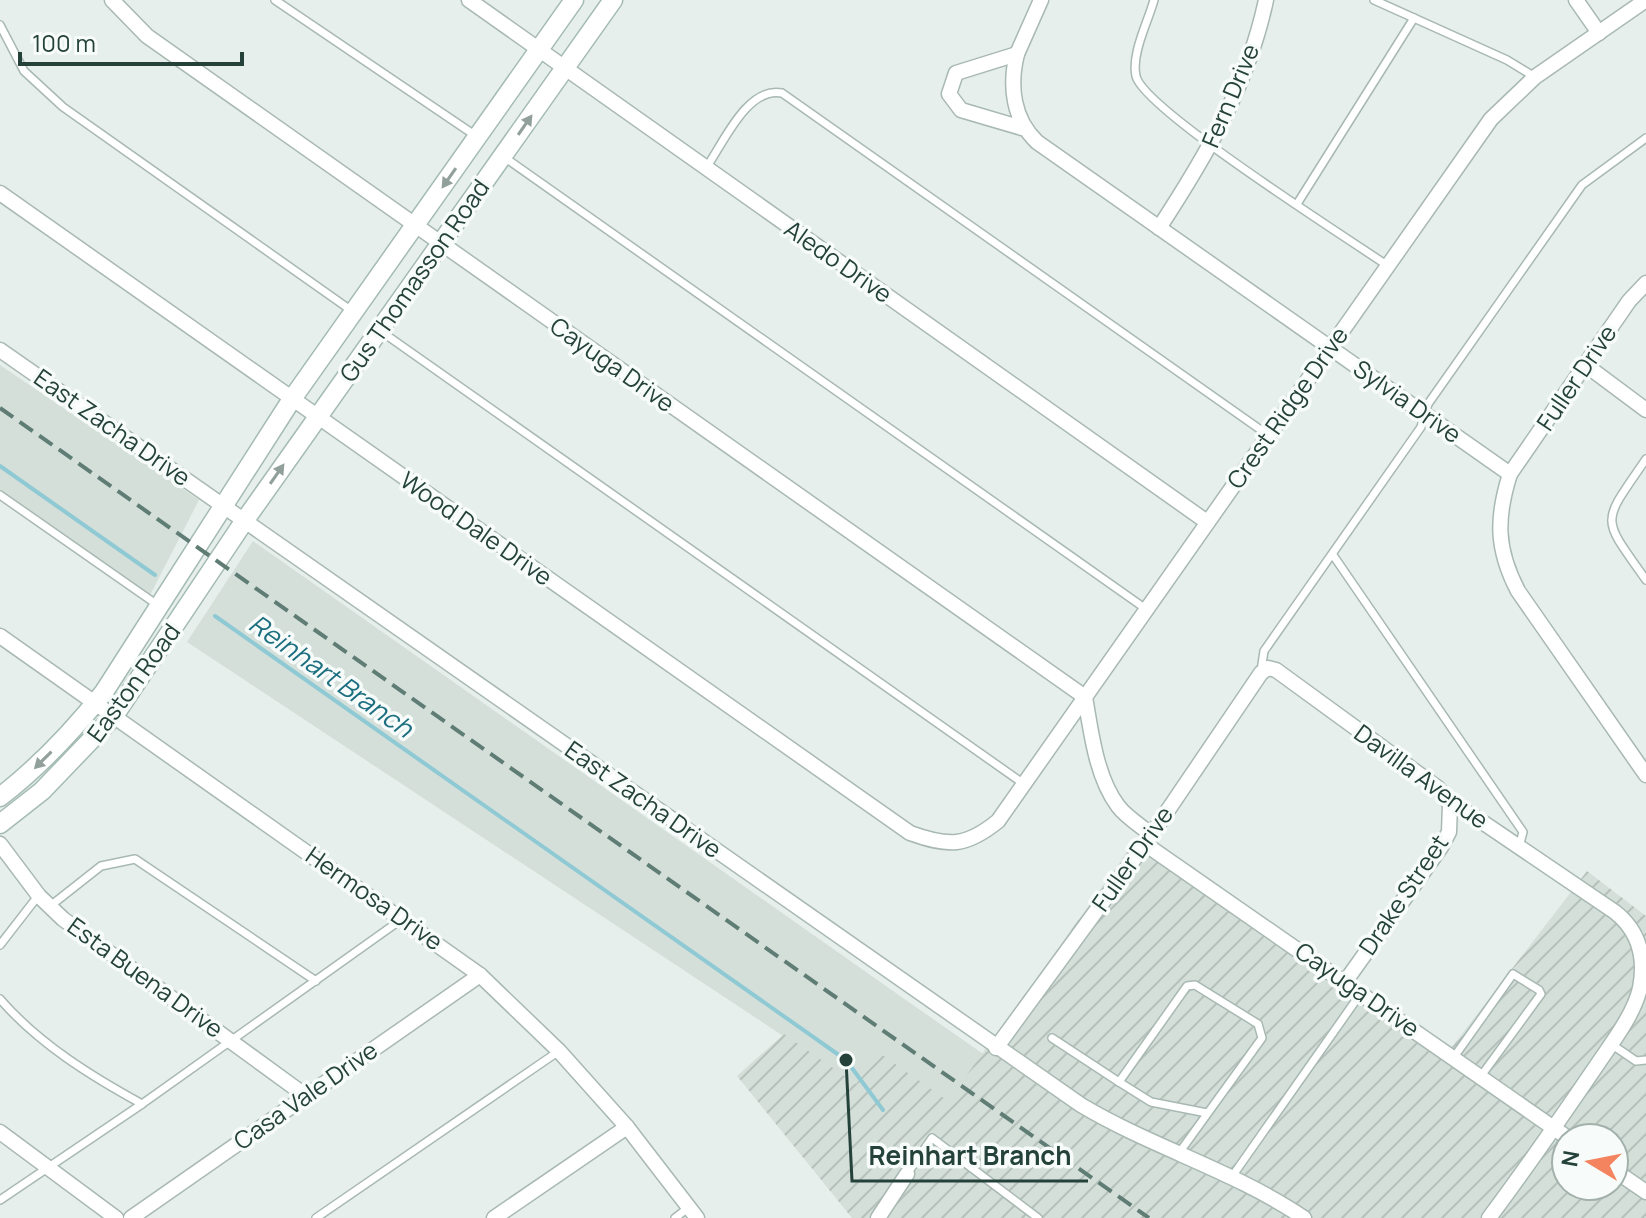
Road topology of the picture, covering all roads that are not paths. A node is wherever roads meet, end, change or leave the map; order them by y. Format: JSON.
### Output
{"nodes":[{"id":1,"x":112,"y":0,"type":"edge"},
{"id":2,"x":275,"y":0,"type":"edge"},
{"id":3,"x":469,"y":0,"type":"edge"},
{"id":4,"x":574,"y":0,"type":"edge"},
{"id":5,"x":613,"y":0,"type":"edge"},
{"id":6,"x":1041,"y":0,"type":"edge"},
{"id":7,"x":1154,"y":0,"type":"edge"},
{"id":8,"x":1266,"y":0,"type":"edge"},
{"id":9,"x":1374,"y":0,"type":"edge"},
{"id":10,"x":1576,"y":0,"type":"edge"},
{"id":11,"x":1646,"y":0,"type":"edge"},
{"id":12,"x":1414,"y":18,"type":"junction"},
{"id":13,"x":0,"y":25,"type":"edge"},
{"id":14,"x":1599,"y":33,"type":"junction"},
{"id":15,"x":539,"y":50,"type":"junction"},
{"id":16,"x":1017,"y":54,"type":"junction"},
{"id":17,"x":565,"y":69,"type":"junction"},
{"id":18,"x":1535,"y":77,"type":"junction"},
{"id":19,"x":1022,"y":128,"type":"junction"},
{"id":20,"x":478,"y":137,"type":"junction"},
{"id":21,"x":1646,"y":138,"type":"edge"},
{"id":22,"x":1212,"y":145,"type":"junction"},
{"id":23,"x":503,"y":156,"type":"junction"},
{"id":24,"x":706,"y":168,"type":"junction"},
{"id":25,"x":0,"y":193,"type":"edge"},
{"id":26,"x":1297,"y":204,"type":"junction"},
{"id":27,"x":416,"y":226,"type":"junction"},
{"id":28,"x":1159,"y":228,"type":"junction"},
{"id":29,"x":441,"y":245,"type":"junction"},
{"id":30,"x":1388,"y":266,"type":"junction"},
{"id":31,"x":1646,"y":283,"type":"edge"},
{"id":32,"x":354,"y":313,"type":"junction"},
{"id":33,"x":380,"y":331,"type":"junction"},
{"id":34,"x":1330,"y":348,"type":"junction"},
{"id":35,"x":0,"y":350,"type":"edge"},
{"id":36,"x":1587,"y":366,"type":"junction"},
{"id":37,"x":292,"y":399,"type":"junction"},
{"id":38,"x":1646,"y":410,"type":"edge"},
{"id":39,"x":1425,"y":416,"type":"junction"},
{"id":40,"x":318,"y":418,"type":"junction"},
{"id":41,"x":1268,"y":435,"type":"junction"},
{"id":42,"x":1646,"y":459,"type":"edge"},
{"id":43,"x":1510,"y":474,"type":"junction"},
{"id":44,"x":0,"y":495,"type":"edge"},
{"id":45,"x":222,"y":505,"type":"junction"},
{"id":46,"x":245,"y":520,"type":"junction"},
{"id":47,"x":1207,"y":522,"type":"junction"},
{"id":48,"x":197,"y":547,"type":"joint"},
{"id":49,"x":1333,"y":555,"type":"junction"},
{"id":50,"x":218,"y":562,"type":"joint"},
{"id":51,"x":1646,"y":580,"type":"edge"},
{"id":52,"x":161,"y":607,"type":"junction"},
{"id":53,"x":1146,"y":609,"type":"junction"},
{"id":54,"x":0,"y":636,"type":"edge"},
{"id":55,"x":1265,"y":671,"type":"junction"},
{"id":56,"x":1085,"y":697,"type":"junction"},
{"id":57,"x":96,"y":703,"type":"junction"},
{"id":58,"x":114,"y":716,"type":"junction"},
{"id":59,"x":1092,"y":738,"type":"junction"},
{"id":60,"x":1055,"y":739,"type":"junction"},
{"id":61,"x":1646,"y":775,"type":"edge"},
{"id":62,"x":1024,"y":784,"type":"junction"},
{"id":63,"x":0,"y":797,"type":"edge"},
{"id":64,"x":1450,"y":804,"type":"junction"},
{"id":65,"x":0,"y":824,"type":"edge"},
{"id":66,"x":1148,"y":839,"type":"junction"},
{"id":67,"x":961,"y":843,"type":"joint"},
{"id":68,"x":0,"y":844,"type":"edge"},
{"id":69,"x":1519,"y":847,"type":"junction"},
{"id":70,"x":44,"y":901,"type":"junction"},
{"id":71,"x":403,"y":918,"type":"junction"},
{"id":72,"x":0,"y":945,"type":"edge"},
{"id":73,"x":480,"y":975,"type":"junction"},
{"id":74,"x":316,"y":981,"type":"junction"},
{"id":75,"x":1345,"y":982,"type":"junction"},
{"id":76,"x":1362,"y":993,"type":"junction"},
{"id":77,"x":0,"y":999,"type":"edge"},
{"id":78,"x":1052,"y":1038,"type":"dead end"},
{"id":79,"x":230,"y":1041,"type":"junction"},
{"id":80,"x":1611,"y":1044,"type":"junction"},
{"id":81,"x":996,"y":1048,"type":"junction"},
{"id":82,"x":559,"y":1051,"type":"junction"},
{"id":83,"x":1454,"y":1057,"type":"junction"},
{"id":84,"x":1646,"y":1060,"type":"edge"},
{"id":85,"x":1481,"y":1076,"type":"junction"},
{"id":86,"x":1119,"y":1082,"type":"junction"},
{"id":87,"x":306,"y":1096,"type":"junction"},
{"id":88,"x":142,"y":1104,"type":"junction"},
{"id":89,"x":1207,"y":1113,"type":"junction"},
{"id":90,"x":1559,"y":1122,"type":"edge"},
{"id":91,"x":1550,"y":1126,"type":"edge"},
{"id":92,"x":627,"y":1127,"type":"junction"},
{"id":93,"x":0,"y":1132,"type":"edge"},
{"id":94,"x":1550,"y":1134,"type":"edge"},
{"id":95,"x":1178,"y":1154,"type":"junction"},
{"id":96,"x":47,"y":1166,"type":"junction"},
{"id":97,"x":907,"y":1174,"type":"joint"},
{"id":98,"x":1231,"y":1178,"type":"junction"},
{"id":99,"x":0,"y":1200,"type":"edge"},
{"id":100,"x":694,"y":1213,"type":"edge"},
{"id":101,"x":116,"y":1218,"type":"edge"},
{"id":102,"x":131,"y":1218,"type":"edge"},
{"id":103,"x":316,"y":1218,"type":"edge"},
{"id":104,"x":494,"y":1218,"type":"edge"},
{"id":105,"x":675,"y":1218,"type":"edge"},
{"id":106,"x":878,"y":1218,"type":"edge"},
{"id":107,"x":1038,"y":1218,"type":"edge"},
{"id":108,"x":1304,"y":1218,"type":"edge"},
{"id":109,"x":1489,"y":1218,"type":"edge"}],
"edges":[{"from":1,"to":27,"type":"street","name":"Cayuga Drive"},
{"from":2,"to":20,"type":"lane"},
{"from":3,"to":15,"type":"street","name":"Aledo Drive"},
{"from":4,"to":15,"type":"main road","name":"Gus Thomasson Road"},
{"from":5,"to":17,"type":"main road","name":"Gus Thomasson Road"},
{"from":6,"to":16,"type":"street"},
{"from":7,"to":22,"type":"lane"},
{"from":8,"to":22,"type":"street","name":"Fern Drive"},
{"from":9,"to":12,"type":"lane"},
{"from":10,"to":14,"type":"street"},
{"from":11,"to":14,"type":"street","name":"Crest Ridge Drive"},
{"from":12,"to":18,"type":"lane"},
{"from":12,"to":26,"type":"lane"},
{"from":13,"to":32,"type":"lane"},
{"from":14,"to":18,"type":"street","name":"Crest Ridge Drive"},
{"from":15,"to":17,"type":"street","name":"Aledo Drive"},
{"from":15,"to":20,"type":"main road","name":"Gus Thomasson Road"},
{"from":16,"to":19,"type":"street"},
{"from":16,"to":19,"type":"street","name":"Sylvia Drive"},
{"from":23,"to":17,"type":"main road","name":"Gus Thomasson Road","one_way":true},
{"from":17,"to":24,"type":"street","name":"Aledo Drive"},
{"from":18,"to":30,"type":"street","name":"Crest Ridge Drive"},
{"from":19,"to":28,"type":"street","name":"Sylvia Drive"},
{"from":20,"to":27,"type":"main road","name":"Gus Thomasson Road","one_way":true},
{"from":21,"to":39,"type":"lane"},
{"from":22,"to":26,"type":"lane"},
{"from":22,"to":28,"type":"street","name":"Fern Drive"},
{"from":23,"to":29,"type":"main road","name":"Gus Thomasson Road"},
{"from":23,"to":53,"type":"lane"},
{"from":24,"to":41,"type":"lane"},
{"from":24,"to":47,"type":"street","name":"Aledo Drive"},
{"from":25,"to":37,"type":"street","name":"Wood Dale Drive"},
{"from":26,"to":30,"type":"lane"},
{"from":27,"to":29,"type":"street","name":"Cayuga Drive"},
{"from":27,"to":32,"type":"main road","name":"Gus Thomasson Road"},
{"from":28,"to":34,"type":"street","name":"Sylvia Drive"},
{"from":29,"to":33,"type":"main road","name":"Gus Thomasson Road"},
{"from":29,"to":56,"type":"street","name":"Cayuga Drive"},
{"from":30,"to":34,"type":"street","name":"Crest Ridge Drive"},
{"from":31,"to":36,"type":"street","name":"Fuller Drive"},
{"from":32,"to":37,"type":"main road","name":"Gus Thomasson Road"},
{"from":33,"to":40,"type":"main road","name":"Gus Thomasson Road"},
{"from":33,"to":62,"type":"lane"},
{"from":34,"to":39,"type":"street","name":"Sylvia Drive"},
{"from":34,"to":41,"type":"street","name":"Crest Ridge Drive"},
{"from":35,"to":45,"type":"street","name":"East Zacha Drive"},
{"from":36,"to":38,"type":"street"},
{"from":36,"to":43,"type":"street","name":"Fuller Drive"},
{"from":37,"to":40,"type":"street","name":"Wood Dale Drive"},
{"from":37,"to":45,"type":"main road","name":"Gus Thomasson Road"},
{"from":39,"to":43,"type":"street","name":"Sylvia Drive"},
{"from":39,"to":49,"type":"lane"},
{"from":46,"to":40,"type":"main road","name":"Gus Thomasson Road","one_way":true},
{"from":40,"to":67,"type":"street","name":"Wood Dale Drive"},
{"from":41,"to":47,"type":"street","name":"Crest Ridge Drive"},
{"from":42,"to":51,"type":"lane"},
{"from":43,"to":61,"type":"street"},
{"from":44,"to":52,"type":"lane"},
{"from":45,"to":46,"type":"street","name":"East Zacha Drive"},
{"from":45,"to":48,"type":"main road","name":"Gus Thomasson Road"},
{"from":46,"to":50,"type":"main road","name":"Gus Thomasson Road"},
{"from":46,"to":81,"type":"street","name":"East Zacha Drive"},
{"from":47,"to":53,"type":"street","name":"Crest Ridge Drive"},
{"from":48,"to":52,"type":"main road","name":"Easton Road"},
{"from":49,"to":55,"type":"lane"},
{"from":49,"to":69,"type":"lane"},
{"from":50,"to":58,"type":"main road","name":"Easton Road"},
{"from":52,"to":57,"type":"main road","name":"Easton Road"},
{"from":53,"to":56,"type":"street","name":"Crest Ridge Drive"},
{"from":54,"to":57,"type":"street","name":"Hermosa Drive"},
{"from":55,"to":64,"type":"street","name":"Davilla Avenue"},
{"from":55,"to":66,"type":"street","name":"Fuller Drive"},
{"from":56,"to":59,"type":"street","name":"Cayuga Drive"},
{"from":56,"to":60,"type":"street","name":"Crest Ridge Drive"},
{"from":57,"to":58,"type":"street","name":"Hermosa Drive"},
{"from":57,"to":63,"type":"main road","name":"Easton Road","one_way":true},
{"from":58,"to":65,"type":"main road","name":"Easton Road"},
{"from":58,"to":71,"type":"street","name":"Hermosa Drive"},
{"from":59,"to":60,"type":"street"},
{"from":59,"to":66,"type":"street","name":"Cayuga Drive"},
{"from":60,"to":62,"type":"street","name":"Crest Ridge Drive"},
{"from":62,"to":67,"type":"street","name":"Crest Ridge Drive"},
{"from":64,"to":69,"type":"street","name":"Davilla Avenue"},
{"from":64,"to":75,"type":"street","name":"Drake Street"},
{"from":66,"to":75,"type":"street","name":"Cayuga Drive"},
{"from":66,"to":81,"type":"street","name":"Fuller Drive"},
{"from":68,"to":70,"type":"street","name":"Esta Buena Drive"},
{"from":69,"to":80,"type":"street","name":"Davilla Avenue"},
{"from":70,"to":72,"type":"lane"},
{"from":70,"to":74,"type":"lane"},
{"from":70,"to":79,"type":"street","name":"Esta Buena Drive"},
{"from":71,"to":73,"type":"street","name":"Hermosa Drive"},
{"from":71,"to":74,"type":"lane"},
{"from":73,"to":82,"type":"street","name":"Hermosa Drive"},
{"from":73,"to":87,"type":"street","name":"Casa Vale Drive"},
{"from":74,"to":79,"type":"lane"},
{"from":75,"to":76,"type":"street","name":"Cayuga Drive"},
{"from":76,"to":83,"type":"street","name":"Cayuga Drive"},
{"from":76,"to":98,"type":"lane"},
{"from":77,"to":88,"type":"lane"},
{"from":78,"to":86,"type":"lane"},
{"from":79,"to":87,"type":"street","name":"Esta Buena Drive"},
{"from":79,"to":88,"type":"lane"},
{"from":80,"to":84,"type":"lane"},
{"from":80,"to":90,"type":"street","name":"Davilla Avenue"},
{"from":81,"to":95,"type":"street","name":"East Zacha Drive"},
{"from":82,"to":92,"type":"street","name":"Hermosa Drive"},
{"from":82,"to":103,"type":"lane"},
{"from":83,"to":85,"type":"street","name":"Cayuga Drive"},
{"from":83,"to":85,"type":"lane"},
{"from":85,"to":91,"type":"street","name":"Cayuga Drive"},
{"from":86,"to":89,"type":"lane"},
{"from":86,"to":89,"type":"lane"},
{"from":87,"to":102,"type":"street","name":"Casa Vale Drive"},
{"from":88,"to":96,"type":"lane"},
{"from":89,"to":95,"type":"lane"},
{"from":92,"to":100,"type":"street","name":"Hermosa Drive"},
{"from":92,"to":104,"type":"street"},
{"from":93,"to":96,"type":"street"},
{"from":94,"to":109,"type":"street","name":"Davilla Avenue"},
{"from":95,"to":98,"type":"street","name":"East Zacha Drive"},
{"from":96,"to":99,"type":"lane"},
{"from":96,"to":101,"type":"street"},
{"from":97,"to":106,"type":"street"},
{"from":97,"to":107,"type":"lane"},
{"from":98,"to":108,"type":"street","name":"East Zacha Drive"},
{"from":100,"to":105,"type":"lane"}]}
